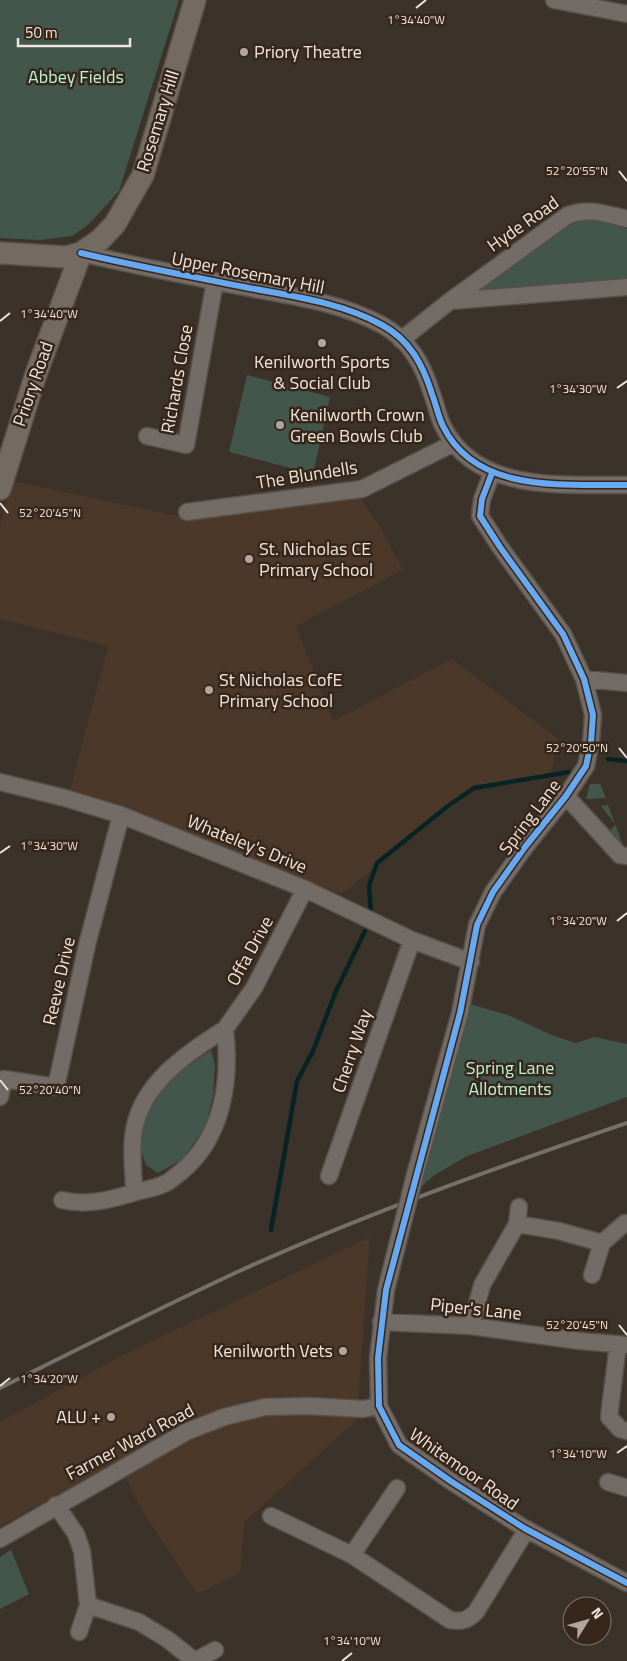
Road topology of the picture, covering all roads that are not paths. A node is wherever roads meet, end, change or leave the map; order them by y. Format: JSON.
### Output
{"nodes":[{"id":1,"x":194,"y":0,"type":"edge"},
{"id":2,"x":554,"y":0,"type":"edge"},
{"id":3,"x":627,"y":14,"type":"edge"},
{"id":4,"x":627,"y":219,"type":"edge"},
{"id":5,"x":0,"y":253,"type":"edge"},
{"id":6,"x":81,"y":253,"type":"junction"},
{"id":7,"x":215,"y":281,"type":"junction"},
{"id":8,"x":627,"y":287,"type":"edge"},
{"id":9,"x":450,"y":300,"type":"junction"},
{"id":10,"x":402,"y":340,"type":"junction"},
{"id":11,"x":147,"y":436,"type":"dead end"},
{"id":12,"x":454,"y":443,"type":"junction"},
{"id":13,"x":492,"y":473,"type":"junction"},
{"id":14,"x":627,"y":486,"type":"edge"},
{"id":15,"x":0,"y":489,"type":"edge"},
{"id":16,"x":187,"y":512,"type":"dead end"},
{"id":17,"x":584,"y":679,"type":"junction"},
{"id":18,"x":627,"y":683,"type":"edge"},
{"id":19,"x":0,"y":782,"type":"edge"},
{"id":20,"x":566,"y":796,"type":"junction"},
{"id":21,"x":121,"y":815,"type":"junction"},
{"id":22,"x":627,"y":856,"type":"edge"},
{"id":23,"x":305,"y":889,"type":"junction"},
{"id":24,"x":412,"y":940,"type":"junction"},
{"id":25,"x":471,"y":962,"type":"junction"},
{"id":26,"x":225,"y":1029,"type":"junction"},
{"id":27,"x":0,"y":1097,"type":"edge"},
{"id":28,"x":416,"y":1171,"type":"joint"},
{"id":29,"x":329,"y":1176,"type":"dead end"},
{"id":30,"x":134,"y":1192,"type":"junction"},
{"id":31,"x":62,"y":1200,"type":"dead end"},
{"id":32,"x":519,"y":1207,"type":"dead end"},
{"id":33,"x":625,"y":1223,"type":"dead end"},
{"id":34,"x":517,"y":1224,"type":"junction"},
{"id":35,"x":602,"y":1243,"type":"junction"},
{"id":36,"x":592,"y":1275,"type":"dead end"},
{"id":37,"x":381,"y":1322,"type":"junction"},
{"id":38,"x":471,"y":1326,"type":"junction"},
{"id":39,"x":623,"y":1344,"type":"edge"},
{"id":40,"x":379,"y":1406,"type":"junction"},
{"id":41,"x":627,"y":1431,"type":"edge"},
{"id":42,"x":608,"y":1482,"type":"dead end"},
{"id":43,"x":397,"y":1488,"type":"dead end"},
{"id":44,"x":627,"y":1488,"type":"edge"},
{"id":45,"x":56,"y":1505,"type":"junction"},
{"id":46,"x":270,"y":1516,"type":"dead end"},
{"id":47,"x":527,"y":1529,"type":"junction"},
{"id":48,"x":0,"y":1539,"type":"edge"},
{"id":49,"x":352,"y":1555,"type":"junction"},
{"id":50,"x":627,"y":1583,"type":"edge"},
{"id":51,"x":88,"y":1605,"type":"junction"},
{"id":52,"x":79,"y":1632,"type":"dead end"},
{"id":53,"x":214,"y":1650,"type":"dead end"},
{"id":54,"x":195,"y":1661,"type":"edge"}],
"edges":[{"from":1,"to":6,"type":"main road","name":"Rosemary Hill"},
{"from":2,"to":3,"type":"street"},
{"from":4,"to":9,"type":"street","name":"Hyde Road"},
{"from":5,"to":6,"type":"main road"},
{"from":6,"to":7,"type":"street","name":"Upper Rosemary Hill"},
{"from":6,"to":15,"type":"main road","name":"Priory Road"},
{"from":7,"to":10,"type":"street","name":"Upper Rosemary Hill"},
{"from":7,"to":11,"type":"street","name":"Richards Close"},
{"from":8,"to":9,"type":"street"},
{"from":9,"to":10,"type":"street","name":"Hyde Road"},
{"from":10,"to":12,"type":"street","name":"Upper Rosemary Hill"},
{"from":12,"to":13,"type":"street"},
{"from":12,"to":16,"type":"street","name":"The Blundells"},
{"from":13,"to":14,"type":"street"},
{"from":13,"to":17,"type":"street","name":"Spring Lane"},
{"from":17,"to":18,"type":"street"},
{"from":17,"to":20,"type":"street","name":"Spring Lane"},
{"from":19,"to":21,"type":"street","name":"Whateley's Drive"},
{"from":20,"to":22,"type":"street"},
{"from":20,"to":25,"type":"street","name":"Spring Lane"},
{"from":21,"to":23,"type":"street","name":"Whateley's Drive"},
{"from":21,"to":27,"type":"street","name":"Reeve Drive"},
{"from":23,"to":24,"type":"street","name":"Whateley's Drive"},
{"from":23,"to":26,"type":"street","name":"Offa Drive"},
{"from":24,"to":25,"type":"street","name":"Whateley's Drive"},
{"from":24,"to":29,"type":"street","name":"Cherry Way"},
{"from":25,"to":28,"type":"street","name":"Spring Lane"},
{"from":26,"to":30,"type":"street","name":"Offa Drive"},
{"from":26,"to":30,"type":"street"},
{"from":28,"to":37,"type":"street","name":"Whitemoor Road","bridge":true},
{"from":30,"to":31,"type":"street"},
{"from":32,"to":34,"type":"street"},
{"from":33,"to":35,"type":"street"},
{"from":34,"to":35,"type":"street"},
{"from":34,"to":38,"type":"street"},
{"from":35,"to":36,"type":"street"},
{"from":37,"to":38,"type":"street","name":"Piper's Lane"},
{"from":37,"to":40,"type":"street","name":"Whitemoor Road"},
{"from":38,"to":39,"type":"street","name":"Piper's Lane"},
{"from":39,"to":41,"type":"street"},
{"from":40,"to":45,"type":"street","name":"Farmer Ward Road"},
{"from":40,"to":47,"type":"street","name":"Whitemoor Road"},
{"from":42,"to":44,"type":"street"},
{"from":43,"to":49,"type":"street"},
{"from":45,"to":48,"type":"street","name":"Farmer Ward Road"},
{"from":45,"to":51,"type":"street"},
{"from":46,"to":49,"type":"street"},
{"from":47,"to":49,"type":"street"},
{"from":47,"to":50,"type":"street","name":"Whitemoor Road"},
{"from":51,"to":52,"type":"street"},
{"from":51,"to":54,"type":"street"},
{"from":53,"to":54,"type":"street"}]}
